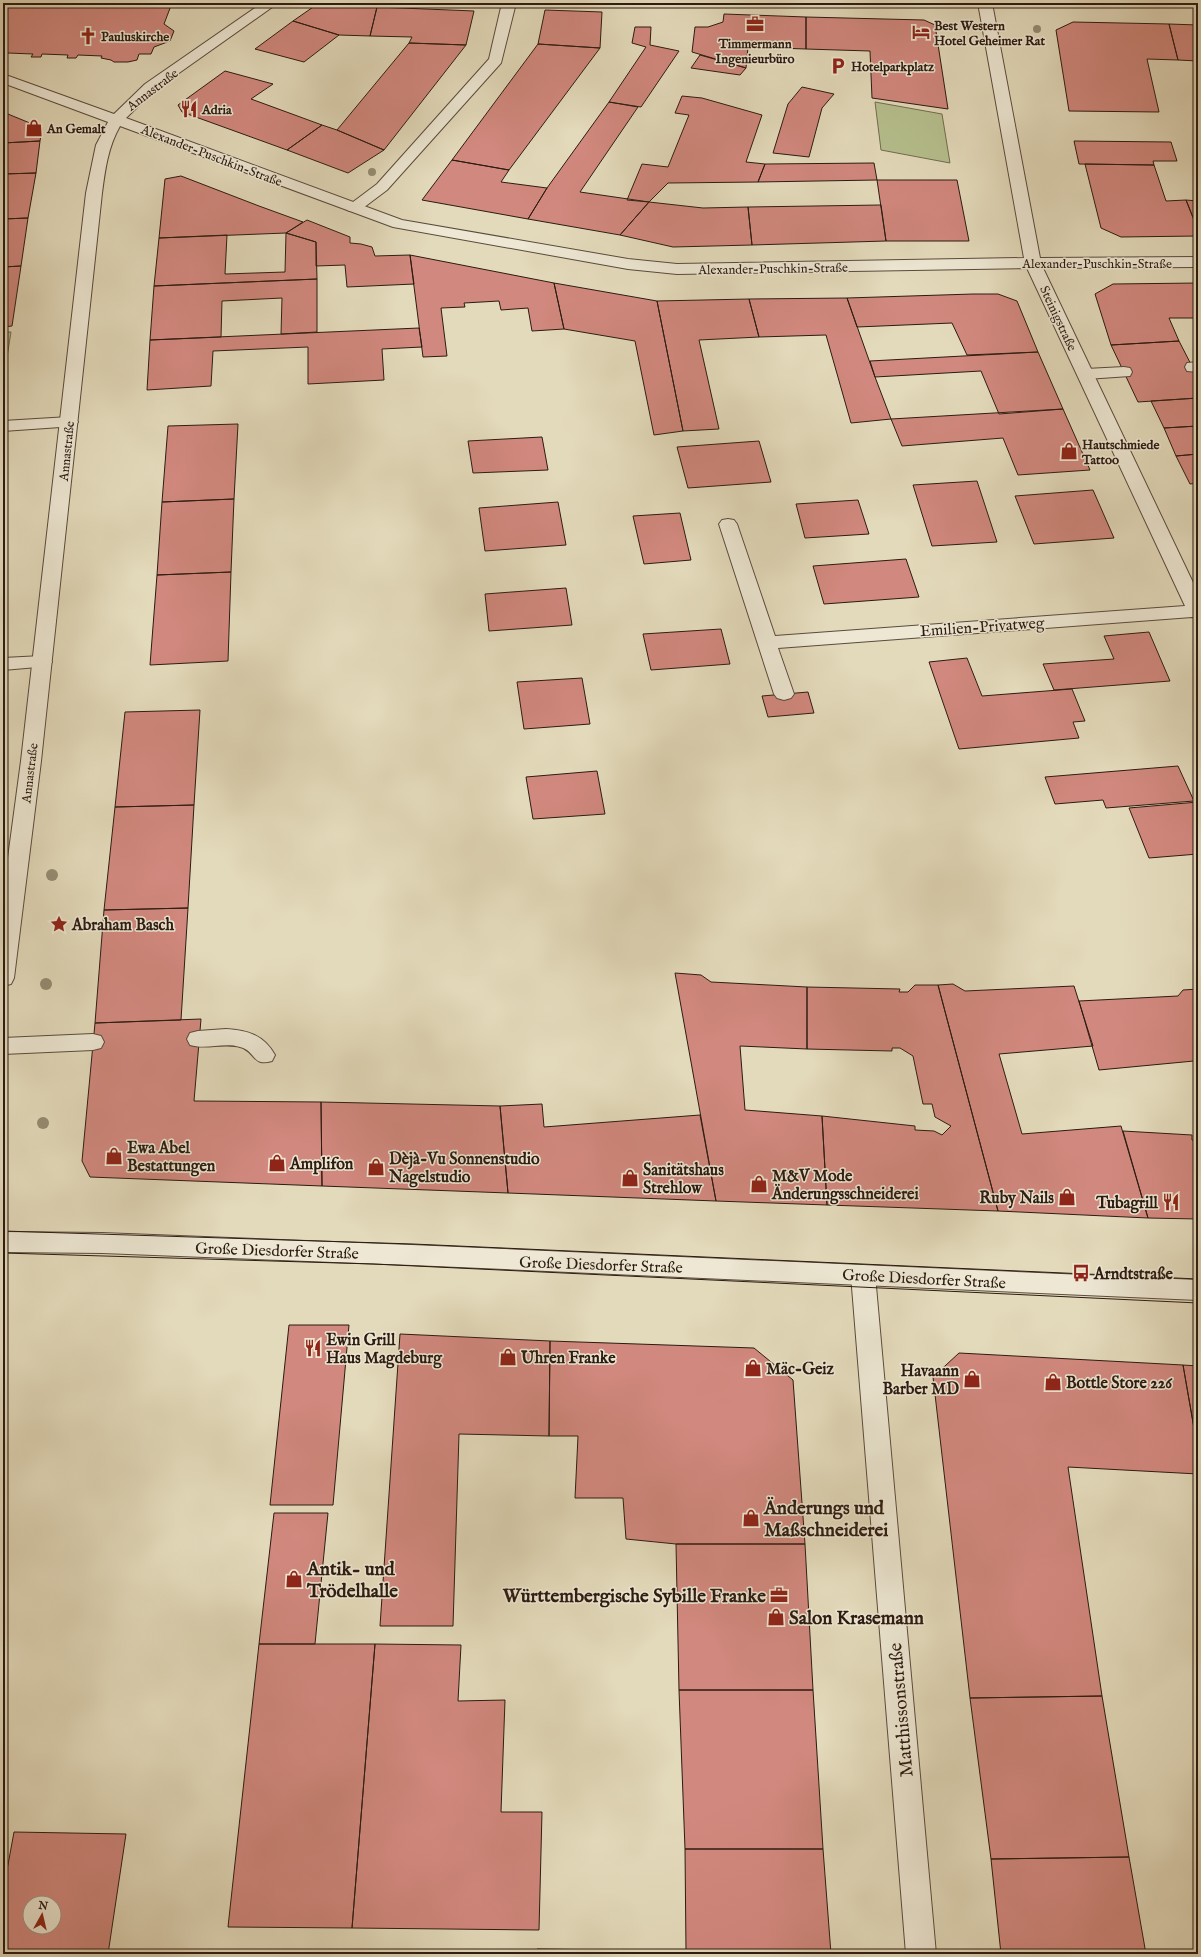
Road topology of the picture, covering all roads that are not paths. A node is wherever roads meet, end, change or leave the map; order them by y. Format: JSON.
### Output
{"nodes":[{"id":1,"x":271,"y":3,"type":"edge"},
{"id":2,"x":509,"y":3,"type":"edge"},
{"id":3,"x":985,"y":3,"type":"edge"},
{"id":4,"x":3,"y":78,"type":"edge"},
{"id":5,"x":116,"y":119,"type":"junction"},
{"id":6,"x":354,"y":208,"type":"junction"},
{"id":7,"x":1198,"y":262,"type":"edge"},
{"id":8,"x":1033,"y":263,"type":"junction"},
{"id":9,"x":1124,"y":372,"type":"dead end"},
{"id":10,"x":1086,"y":374,"type":"junction"},
{"id":11,"x":69,"y":422,"type":"junction"},
{"id":12,"x":3,"y":426,"type":"edge"},
{"id":13,"x":728,"y":524,"type":"dead end"},
{"id":14,"x":1198,"y":612,"type":"edge"},
{"id":15,"x":767,"y":643,"type":"junction"},
{"id":16,"x":42,"y":662,"type":"junction"},
{"id":17,"x":3,"y":664,"type":"edge"},
{"id":18,"x":784,"y":694,"type":"dead end"},
{"id":19,"x":3,"y":978,"type":"edge"},
{"id":20,"x":198,"y":1039,"type":"dead end"},
{"id":21,"x":94,"y":1042,"type":"dead end"},
{"id":22,"x":3,"y":1046,"type":"edge"},
{"id":23,"x":264,"y":1055,"type":"dead end"},
{"id":24,"x":3,"y":1242,"type":"edge"},
{"id":25,"x":863,"y":1275,"type":"junction"},
{"id":26,"x":1198,"y":1290,"type":"edge"},
{"id":27,"x":921,"y":1954,"type":"edge"}],
"edges":[{"from":1,"to":5,"type":"street","name":"Annastraße"},
{"from":2,"to":6,"type":"street"},
{"from":3,"to":8,"type":"street","name":"Steinigstraße"},
{"from":4,"to":5,"type":"street","name":"Alexander-Puschkin-Straße"},
{"from":5,"to":6,"type":"street","name":"Alexander-Puschkin-Straße"},
{"from":5,"to":11,"type":"street","name":"Annastraße"},
{"from":6,"to":8,"type":"street","name":"Alexander-Puschkin-Straße"},
{"from":7,"to":8,"type":"street","name":"Alexander-Puschkin-Straße"},
{"from":8,"to":10,"type":"street","name":"Steinigstraße"},
{"from":9,"to":10,"type":"street"},
{"from":10,"to":14,"type":"street","name":"Steinigstraße"},
{"from":11,"to":12,"type":"street"},
{"from":11,"to":16,"type":"street","name":"Annastraße"},
{"from":13,"to":15,"type":"street"},
{"from":14,"to":15,"type":"street","name":"Emilien-Privatweg"},
{"from":15,"to":18,"type":"street"},
{"from":16,"to":17,"type":"street"},
{"from":16,"to":19,"type":"street","name":"Annastraße"},
{"from":20,"to":23,"type":"street"},
{"from":21,"to":22,"type":"street"},
{"from":24,"to":25,"type":"street","name":"Große Diesdorfer Straße"},
{"from":25,"to":26,"type":"street","name":"Große Diesdorfer Straße"},
{"from":25,"to":27,"type":"street","name":"Matthissonstraße"}]}
